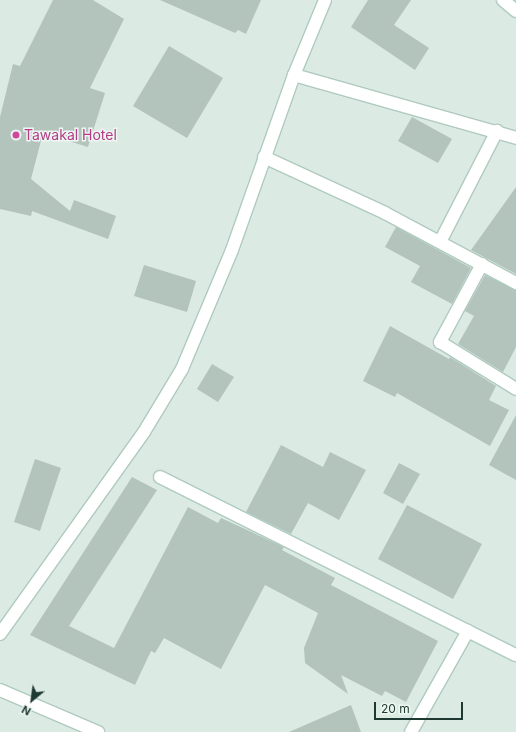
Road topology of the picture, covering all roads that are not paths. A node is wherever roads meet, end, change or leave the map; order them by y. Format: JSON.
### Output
{"nodes":[{"id":1,"x":326,"y":0,"type":"edge"},
{"id":2,"x":503,"y":0,"type":"edge"},
{"id":3,"x":516,"y":11,"type":"edge"},
{"id":4,"x":294,"y":75,"type":"junction"},
{"id":5,"x":497,"y":131,"type":"junction"},
{"id":6,"x":516,"y":138,"type":"edge"},
{"id":7,"x":264,"y":157,"type":"junction"},
{"id":8,"x":440,"y":242,"type":"junction"},
{"id":9,"x":482,"y":264,"type":"junction"},
{"id":10,"x":516,"y":282,"type":"edge"},
{"id":11,"x":516,"y":390,"type":"edge"},
{"id":12,"x":160,"y":477,"type":"dead end"},
{"id":13,"x":468,"y":630,"type":"junction"},
{"id":14,"x":0,"y":634,"type":"edge"},
{"id":15,"x":516,"y":655,"type":"edge"},
{"id":16,"x":0,"y":690,"type":"edge"},
{"id":17,"x":98,"y":732,"type":"edge"},
{"id":18,"x":411,"y":732,"type":"edge"}],
"edges":[{"from":1,"to":4,"type":"street"},
{"from":2,"to":3,"type":"street"},
{"from":4,"to":5,"type":"street"},
{"from":4,"to":7,"type":"street"},
{"from":5,"to":6,"type":"street"},
{"from":5,"to":8,"type":"street"},
{"from":7,"to":8,"type":"street"},
{"from":7,"to":14,"type":"street"},
{"from":8,"to":9,"type":"street"},
{"from":9,"to":10,"type":"street"},
{"from":9,"to":11,"type":"street"},
{"from":12,"to":13,"type":"street"},
{"from":13,"to":15,"type":"street"},
{"from":13,"to":18,"type":"street"},
{"from":16,"to":17,"type":"street"}]}
